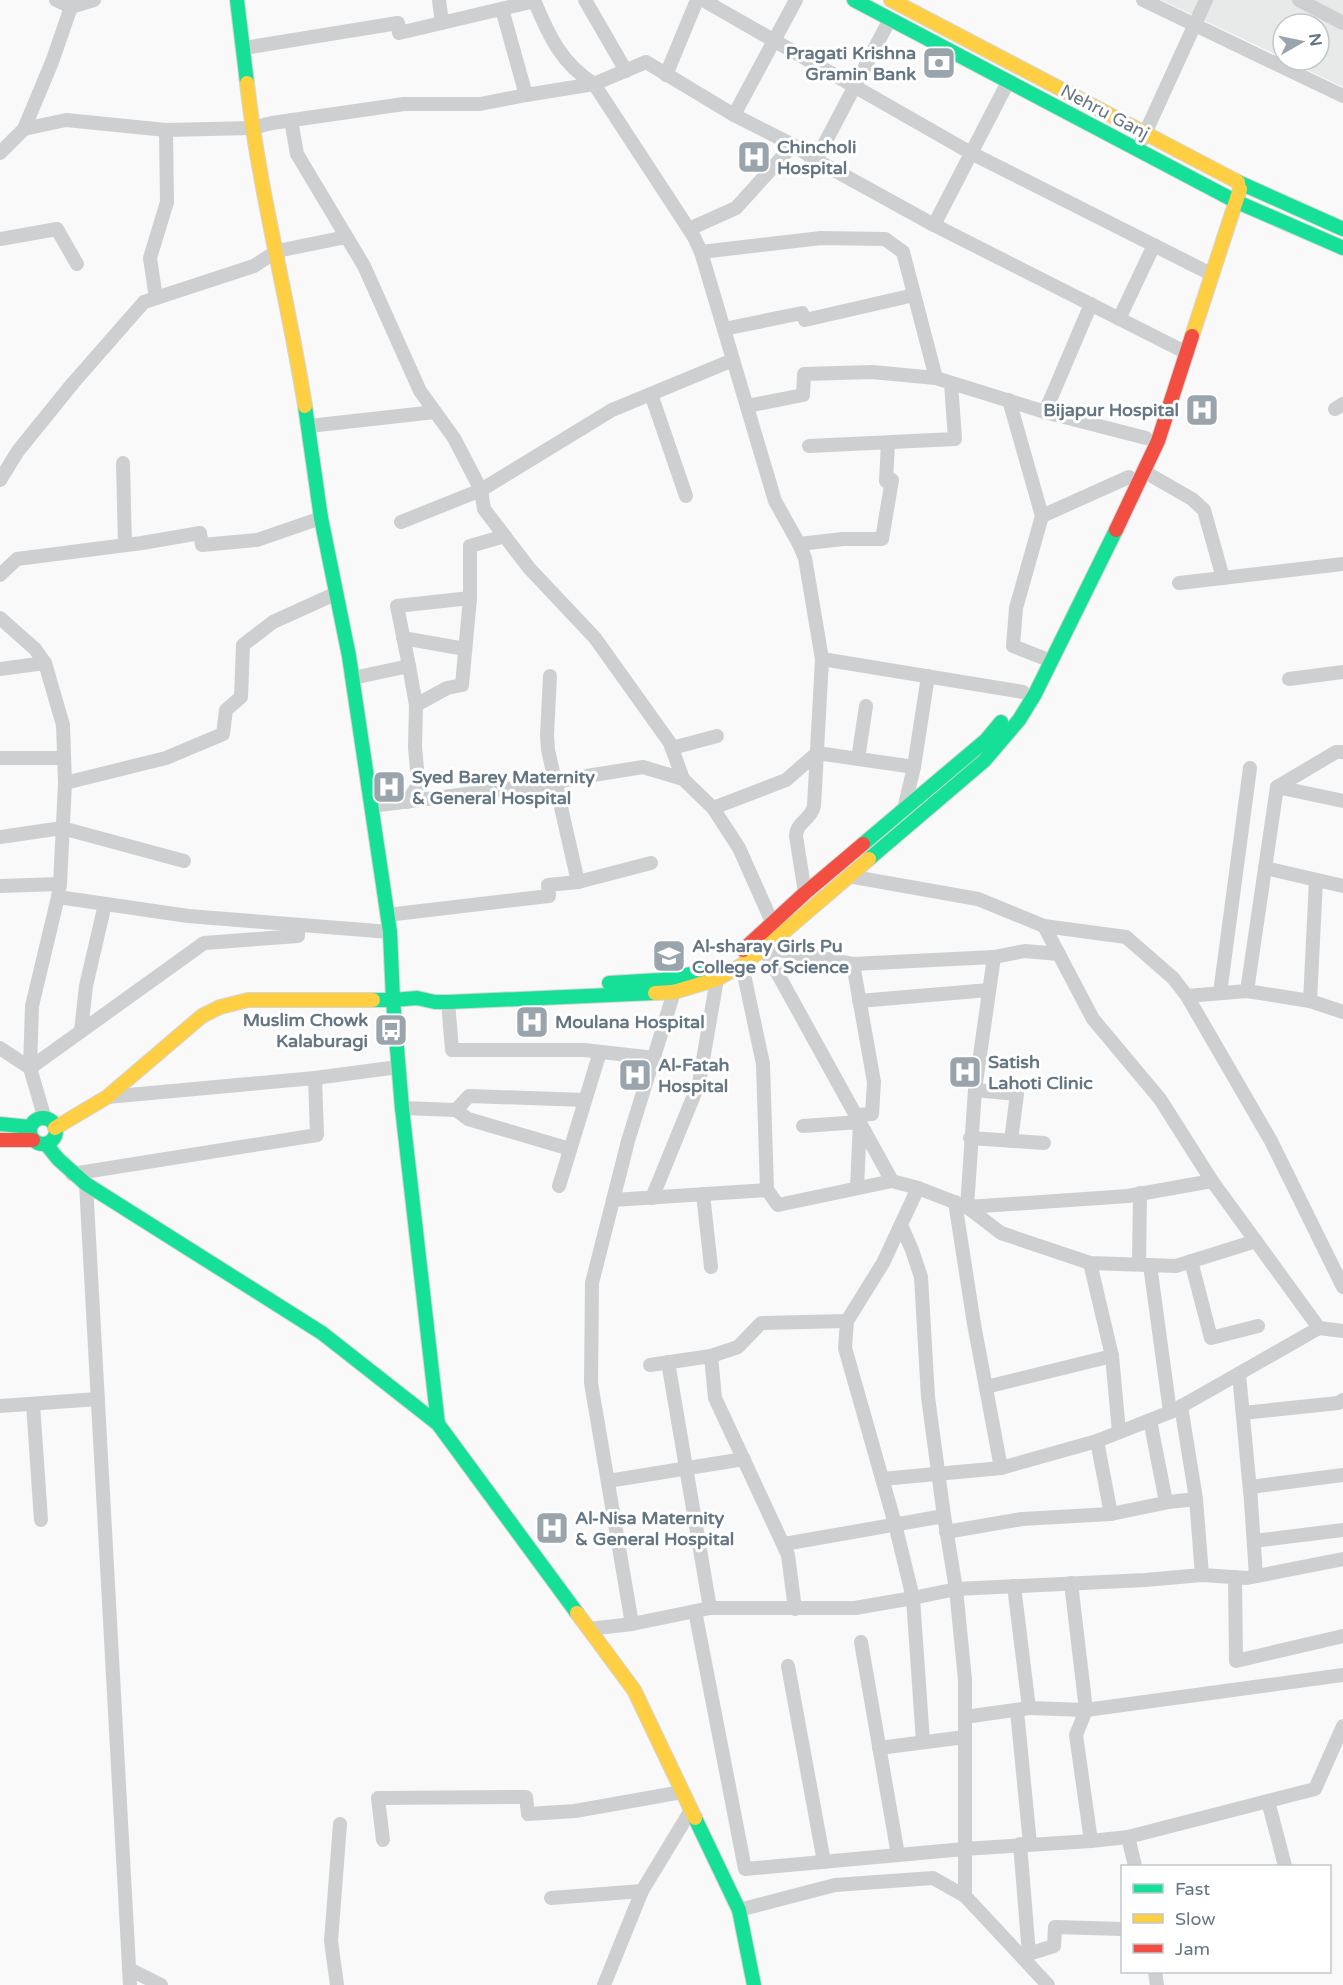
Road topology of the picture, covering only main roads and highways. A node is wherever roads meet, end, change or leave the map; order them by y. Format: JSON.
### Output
{"nodes":[{"id":1,"x":237,"y":0,"type":"edge"},
{"id":2,"x":854,"y":0,"type":"edge"},
{"id":3,"x":891,"y":0,"type":"edge"},
{"id":4,"x":1236,"y":181,"type":"junction"},
{"id":5,"x":1230,"y":198,"type":"junction"},
{"id":6,"x":1343,"y":230,"type":"edge"},
{"id":7,"x":1343,"y":249,"type":"edge"},
{"id":8,"x":1182,"y":350,"type":"junction"},
{"id":9,"x":1046,"y":659,"type":"junction"},
{"id":10,"x":417,"y":998,"type":"junction"},
{"id":11,"x":393,"y":1000,"type":"junction"},
{"id":12,"x":0,"y":1124,"type":"edge"},
{"id":13,"x":50,"y":1124,"type":"junction"},
{"id":14,"x":36,"y":1137,"type":"junction"},
{"id":15,"x":0,"y":1140,"type":"edge"},
{"id":16,"x":438,"y":1424,"type":"junction"},
{"id":17,"x":754,"y":1985,"type":"edge"}],
"edges":[{"from":1,"to":11,"type":"main road"},
{"from":2,"to":5,"type":"main road","name":"Nehru Ganj"},
{"from":3,"to":4,"type":"main road","name":"Nehru Ganj"},
{"from":4,"to":5,"type":"main road"},
{"from":4,"to":6,"type":"main road","name":"Nehru Ganj"},
{"from":5,"to":7,"type":"main road","name":"Nehru Ganj"},
{"from":5,"to":8,"type":"main road"},
{"from":8,"to":9,"type":"main road"},
{"from":8,"to":9,"type":"main road"},
{"from":9,"to":10,"type":"main road"},
{"from":9,"to":10,"type":"main road"},
{"from":10,"to":11,"type":"main road"},
{"from":11,"to":13,"type":"main road"},
{"from":11,"to":16,"type":"main road"},
{"from":12,"to":14,"type":"main road"},
{"from":13,"to":14,"type":"main road"},
{"from":13,"to":14,"type":"main road"},
{"from":14,"to":15,"type":"main road"},
{"from":14,"to":16,"type":"main road"},
{"from":16,"to":17,"type":"main road"}]}
